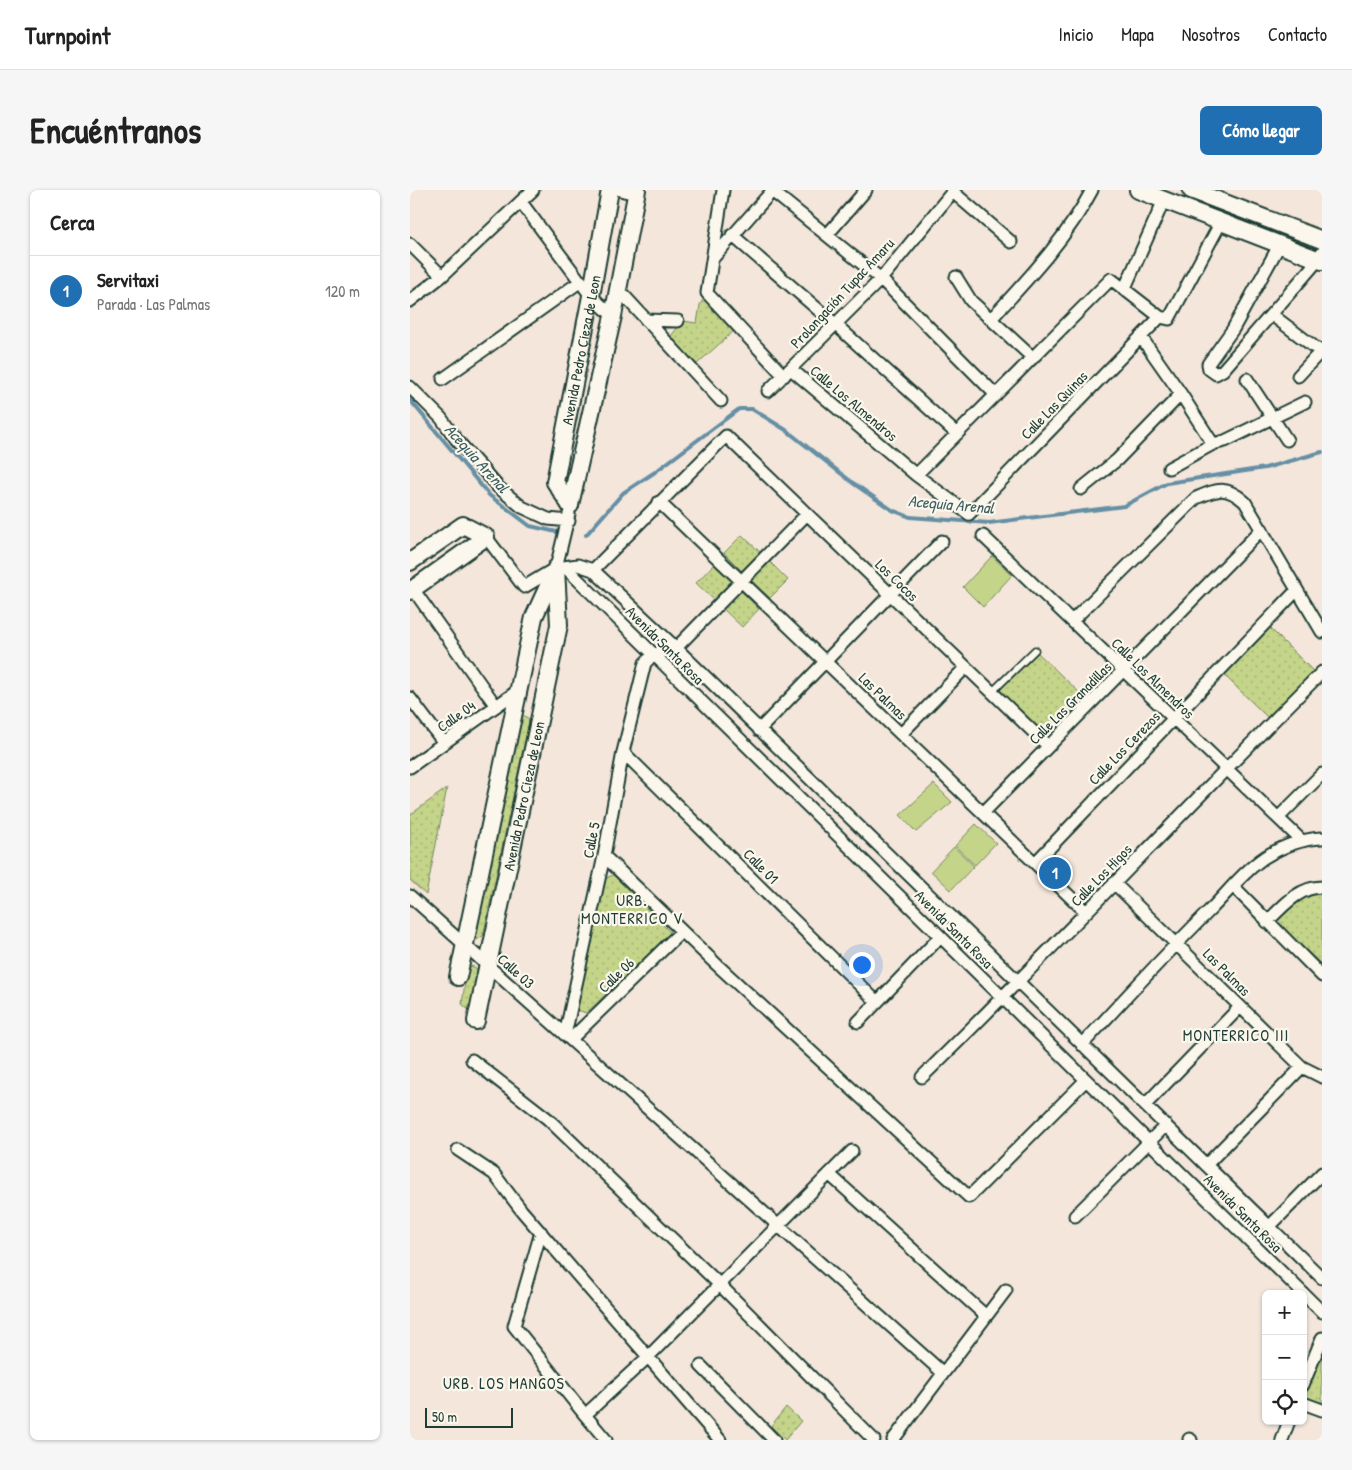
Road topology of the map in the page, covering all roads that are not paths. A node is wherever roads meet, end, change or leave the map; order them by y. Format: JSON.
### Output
{"nodes":[{"id":1,"x":534,"y":190,"type":"edge"},
{"id":2,"x":610,"y":190,"type":"edge"},
{"id":3,"x":620,"y":190,"type":"edge"},
{"id":4,"x":723,"y":190,"type":"edge"},
{"id":5,"x":866,"y":190,"type":"edge"},
{"id":6,"x":1092,"y":190,"type":"edge"},
{"id":7,"x":1138,"y":190,"type":"edge"},
{"id":8,"x":1191,"y":190,"type":"edge"},
{"id":9,"x":773,"y":191,"type":"edge"},
{"id":10,"x":954,"y":191,"type":"edge"},
{"id":11,"x":636,"y":192,"type":"edge"},
{"id":12,"x":1164,"y":200,"type":"junction"},
{"id":13,"x":521,"y":202,"type":"junction"},
{"id":14,"x":1221,"y":222,"type":"junction"},
{"id":15,"x":732,"y":235,"type":"junction"},
{"id":16,"x":827,"y":235,"type":"junction"},
{"id":17,"x":1322,"y":240,"type":"edge"},
{"id":18,"x":1011,"y":242,"type":"dead end"},
{"id":19,"x":410,"y":244,"type":"edge"},
{"id":20,"x":1280,"y":244,"type":"junction"},
{"id":21,"x":1321,"y":257,"type":"edge"},
{"id":22,"x":712,"y":260,"type":"junction"},
{"id":23,"x":442,"y":276,"type":"junction"},
{"id":24,"x":956,"y":277,"type":"dead end"},
{"id":25,"x":881,"y":279,"type":"junction"},
{"id":26,"x":581,"y":281,"type":"junction"},
{"id":27,"x":618,"y":289,"type":"junction"},
{"id":28,"x":1124,"y":290,"type":"junction"},
{"id":29,"x":592,"y":296,"type":"junction"},
{"id":30,"x":410,"y":301,"type":"edge"},
{"id":31,"x":1272,"y":315,"type":"junction"},
{"id":32,"x":613,"y":316,"type":"junction"},
{"id":33,"x":1160,"y":317,"type":"junction"},
{"id":34,"x":991,"y":319,"type":"junction"},
{"id":35,"x":646,"y":320,"type":"junction"},
{"id":36,"x":678,"y":322,"type":"dead end"},
{"id":37,"x":836,"y":325,"type":"junction"},
{"id":38,"x":1141,"y":337,"type":"junction"},
{"id":39,"x":1321,"y":351,"type":"edge"},
{"id":40,"x":1033,"y":358,"type":"junction"},
{"id":41,"x":787,"y":372,"type":"junction"},
{"id":42,"x":1298,"y":376,"type":"dead end"},
{"id":43,"x":444,"y":379,"type":"dead end"},
{"id":44,"x":1247,"y":379,"type":"dead end"},
{"id":45,"x":410,"y":387,"type":"edge"},
{"id":46,"x":768,"y":391,"type":"dead end"},
{"id":47,"x":1181,"y":394,"type":"junction"},
{"id":48,"x":996,"y":395,"type":"junction"},
{"id":49,"x":722,"y":401,"type":"dead end"},
{"id":50,"x":1305,"y":402,"type":"dead end"},
{"id":51,"x":1273,"y":418,"type":"junction"},
{"id":52,"x":958,"y":434,"type":"junction"},
{"id":53,"x":1288,"y":440,"type":"dead end"},
{"id":54,"x":1213,"y":444,"type":"junction"},
{"id":55,"x":1169,"y":468,"type":"dead end"},
{"id":56,"x":916,"y":475,"type":"junction"},
{"id":57,"x":1081,"y":489,"type":"dead end"},
{"id":58,"x":659,"y":502,"type":"junction"},
{"id":59,"x":807,"y":514,"type":"junction"},
{"id":60,"x":969,"y":514,"type":"joint"},
{"id":61,"x":568,"y":519,"type":"junction"},
{"id":62,"x":1262,"y":529,"type":"junction"},
{"id":63,"x":983,"y":536,"type":"dead end"},
{"id":64,"x":486,"y":537,"type":"junction"},
{"id":65,"x":942,"y":541,"type":"dead end"},
{"id":66,"x":410,"y":562,"type":"edge"},
{"id":67,"x":561,"y":568,"type":"junction"},
{"id":68,"x":593,"y":570,"type":"junction"},
{"id":69,"x":742,"y":581,"type":"junction"},
{"id":70,"x":411,"y":590,"type":"edge"},
{"id":71,"x":1297,"y":590,"type":"junction"},
{"id":72,"x":890,"y":595,"type":"junction"},
{"id":73,"x":1072,"y":621,"type":"junction"},
{"id":74,"x":1322,"y":632,"type":"edge"},
{"id":75,"x":676,"y":648,"type":"junction"},
{"id":76,"x":1035,"y":650,"type":"dead end"},
{"id":77,"x":654,"y":654,"type":"junction"},
{"id":78,"x":826,"y":662,"type":"junction"},
{"id":79,"x":966,"y":667,"type":"junction"},
{"id":80,"x":1123,"y":670,"type":"junction"},
{"id":81,"x":1322,"y":672,"type":"edge"},
{"id":82,"x":519,"y":690,"type":"junction"},
{"id":83,"x":992,"y":692,"type":"junction"},
{"id":84,"x":410,"y":698,"type":"edge"},
{"id":85,"x":496,"y":706,"type":"junction"},
{"id":86,"x":1173,"y":718,"type":"junction"},
{"id":87,"x":759,"y":730,"type":"junction"},
{"id":88,"x":901,"y":734,"type":"junction"},
{"id":89,"x":444,"y":743,"type":"junction"},
{"id":90,"x":1048,"y":746,"type":"junction"},
{"id":91,"x":623,"y":752,"type":"junction"},
{"id":92,"x":410,"y":767,"type":"edge"},
{"id":93,"x":1226,"y":769,"type":"junction"},
{"id":94,"x":1322,"y":774,"type":"edge"},
{"id":95,"x":983,"y":813,"type":"junction"},
{"id":96,"x":1278,"y":818,"type":"junction"},
{"id":97,"x":1322,"y":838,"type":"edge"},
{"id":98,"x":1302,"y":840,"type":"junction"},
{"id":99,"x":604,"y":856,"type":"junction"},
{"id":100,"x":1035,"y":863,"type":"junction"},
{"id":101,"x":1114,"y":883,"type":"junction"},
{"id":102,"x":1233,"y":886,"type":"junction"},
{"id":103,"x":1322,"y":887,"type":"edge"},
{"id":104,"x":410,"y":896,"type":"edge"},
{"id":105,"x":1086,"y":912,"type":"junction"},
{"id":106,"x":1268,"y":922,"type":"junction"},
{"id":107,"x":682,"y":932,"type":"junction"},
{"id":108,"x":940,"y":937,"type":"junction"},
{"id":109,"x":1176,"y":943,"type":"junction"},
{"id":110,"x":464,"y":944,"type":"junction"},
{"id":111,"x":487,"y":965,"type":"junction"},
{"id":112,"x":1322,"y":976,"type":"edge"},
{"id":113,"x":458,"y":978,"type":"dead end"},
{"id":114,"x":1018,"y":983,"type":"junction"},
{"id":115,"x":1003,"y":998,"type":"junction"},
{"id":116,"x":877,"y":1002,"type":"junction"},
{"id":117,"x":1240,"y":1007,"type":"junction"},
{"id":118,"x":476,"y":1021,"type":"dead end"},
{"id":119,"x":858,"y":1022,"type":"dead end"},
{"id":120,"x":568,"y":1037,"type":"junction"},
{"id":121,"x":1082,"y":1045,"type":"junction"},
{"id":122,"x":472,"y":1060,"type":"dead end"},
{"id":123,"x":1302,"y":1067,"type":"junction"},
{"id":124,"x":922,"y":1077,"type":"dead end"},
{"id":125,"x":1322,"y":1077,"type":"edge"},
{"id":126,"x":1086,"y":1080,"type":"junction"},
{"id":127,"x":1145,"y":1105,"type":"junction"},
{"id":128,"x":1166,"y":1125,"type":"junction"},
{"id":129,"x":1149,"y":1142,"type":"junction"},
{"id":130,"x":458,"y":1150,"type":"dead end"},
{"id":131,"x":852,"y":1151,"type":"dead end"},
{"id":132,"x":1206,"y":1165,"type":"junction"},
{"id":133,"x":1322,"y":1173,"type":"edge"},
{"id":134,"x":829,"y":1174,"type":"junction"},
{"id":135,"x":1076,"y":1216,"type":"dead end"},
{"id":136,"x":778,"y":1225,"type":"junction"},
{"id":137,"x":1269,"y":1227,"type":"junction"},
{"id":138,"x":540,"y":1232,"type":"junction"},
{"id":139,"x":1322,"y":1278,"type":"edge"},
{"id":140,"x":719,"y":1284,"type":"junction"},
{"id":141,"x":1006,"y":1290,"type":"dead end"},
{"id":142,"x":1322,"y":1312,"type":"edge"},
{"id":143,"x":986,"y":1316,"type":"junction"},
{"id":144,"x":1322,"y":1338,"type":"edge"},
{"id":145,"x":648,"y":1357,"type":"junction"},
{"id":146,"x":701,"y":1366,"type":"dead end"},
{"id":147,"x":943,"y":1373,"type":"junction"},
{"id":148,"x":1305,"y":1380,"type":"edge"},
{"id":149,"x":1307,"y":1404,"type":"edge"},
{"id":150,"x":1322,"y":1410,"type":"edge"},
{"id":151,"x":585,"y":1415,"type":"junction"},
{"id":152,"x":1288,"y":1425,"type":"edge"},
{"id":153,"x":772,"y":1439,"type":"edge"},
{"id":154,"x":606,"y":1440,"type":"edge"},
{"id":155,"x":720,"y":1440,"type":"edge"},
{"id":156,"x":874,"y":1440,"type":"edge"},
{"id":157,"x":893,"y":1440,"type":"edge"},
{"id":158,"x":1282,"y":1440,"type":"edge"}],
"edges":[{"from":1,"to":13,"type":"street"},
{"from":2,"to":29,"type":"street","name":"Avenida Pedro Cieza de Leon"},
{"from":3,"to":11,"type":"street"},
{"from":4,"to":22,"type":"street"},
{"from":5,"to":16,"type":"street"},
{"from":6,"to":34,"type":"street"},
{"from":7,"to":12,"type":"street"},
{"from":8,"to":17,"type":"street"},
{"from":9,"to":15,"type":"street"},
{"from":9,"to":16,"type":"street"},
{"from":10,"to":18,"type":"street"},
{"from":10,"to":25,"type":"street","name":"Prolongación Tupac Amaru"},
{"from":11,"to":27,"type":"street","name":"Avenida Pedro Cieza de Leon"},
{"from":12,"to":14,"type":"street"},
{"from":12,"to":28,"type":"street"},
{"from":13,"to":23,"type":"street"},
{"from":13,"to":26,"type":"street"},
{"from":14,"to":20,"type":"street"},
{"from":14,"to":33,"type":"street","name":"Calle Las Quinas"},
{"from":15,"to":22,"type":"street"},
{"from":15,"to":37,"type":"street"},
{"from":16,"to":25,"type":"street"},
{"from":19,"to":23,"type":"street"},
{"from":20,"to":21,"type":"street"},
{"from":20,"to":31,"type":"street"},
{"from":21,"to":31,"type":"street"},
{"from":22,"to":41,"type":"street","name":"Calle Los Almendros"},
{"from":23,"to":30,"type":"street"},
{"from":24,"to":34,"type":"street"},
{"from":25,"to":37,"type":"street","name":"Prolongación Tupac Amaru"},
{"from":25,"to":48,"type":"street"},
{"from":26,"to":29,"type":"street"},
{"from":26,"to":43,"type":"street"},
{"from":27,"to":32,"type":"street","name":"Avenida Pedro Cieza de Leon"},
{"from":27,"to":35,"type":"street"},
{"from":28,"to":33,"type":"street"},
{"from":28,"to":40,"type":"street"},
{"from":29,"to":32,"type":"street"},
{"from":29,"to":61,"type":"street","name":"Avenida Pedro Cieza de Leon"},
{"from":31,"to":39,"type":"street"},
{"from":32,"to":61,"type":"street","name":"Avenida Pedro Cieza de Leon"},
{"from":33,"to":38,"type":"street","name":"Calle Las Quinas"},
{"from":34,"to":40,"type":"street"},
{"from":35,"to":36,"type":"street"},
{"from":35,"to":49,"type":"street"},
{"from":37,"to":41,"type":"street","name":"Prolongación Tupac Amaru"},
{"from":37,"to":52,"type":"street"},
{"from":38,"to":47,"type":"street"},
{"from":38,"to":60,"type":"street","name":"Calle Las Quinas"},
{"from":39,"to":42,"type":"street"},
{"from":40,"to":48,"type":"street"},
{"from":41,"to":46,"type":"street","name":"Prolongación Tupac Amaru"},
{"from":41,"to":56,"type":"street","name":"Calle Los Almendros"},
{"from":44,"to":51,"type":"street"},
{"from":45,"to":61,"type":"street"},
{"from":47,"to":54,"type":"street"},
{"from":47,"to":57,"type":"street"},
{"from":48,"to":52,"type":"street"},
{"from":50,"to":51,"type":"street"},
{"from":51,"to":53,"type":"street"},
{"from":51,"to":54,"type":"street"},
{"from":52,"to":56,"type":"street"},
{"from":54,"to":55,"type":"street"},
{"from":56,"to":60,"type":"street","name":"Calle Los Almendros"},
{"from":58,"to":59,"type":"street","name":"Los Cocos"},
{"from":58,"to":68,"type":"street"},
{"from":58,"to":69,"type":"street","name":"Las Palmas"},
{"from":59,"to":69,"type":"street"},
{"from":59,"to":72,"type":"street","name":"Los Cocos"},
{"from":61,"to":67,"type":"street","name":"Avenida Pedro Cieza de Leon"},
{"from":62,"to":71,"type":"street"},
{"from":62,"to":73,"type":"street"},
{"from":62,"to":80,"type":"street","name":"Calle Las Granadillas"},
{"from":63,"to":73,"type":"street","name":"Calle Los Almendros"},
{"from":64,"to":66,"type":"street"},
{"from":64,"to":67,"type":"street"},
{"from":64,"to":70,"type":"street"},
{"from":65,"to":72,"type":"street"},
{"from":67,"to":68,"type":"street"},
{"from":67,"to":77,"type":"street","name":"Avenida Santa Rosa"},
{"from":67,"to":82,"type":"street","name":"Avenida Pedro Cieza de Leon"},
{"from":67,"to":111,"type":"street","name":"Avenida Pedro Cieza de Leon"},
{"from":68,"to":75,"type":"street","name":"Avenida Santa Rosa"},
{"from":69,"to":75,"type":"street"},
{"from":69,"to":78,"type":"street","name":"Las Palmas"},
{"from":70,"to":85,"type":"street"},
{"from":71,"to":74,"type":"street"},
{"from":71,"to":86,"type":"street","name":"Calle Los Cerezos"},
{"from":72,"to":78,"type":"street"},
{"from":72,"to":79,"type":"street","name":"Los Cocos"},
{"from":73,"to":80,"type":"street","name":"Calle Los Almendros"},
{"from":75,"to":77,"type":"street"},
{"from":75,"to":87,"type":"street","name":"Avenida Santa Rosa"},
{"from":76,"to":83,"type":"lane"},
{"from":77,"to":91,"type":"street","name":"Calle 5"},
{"from":77,"to":108,"type":"street","name":"Avenida Santa Rosa"},
{"from":78,"to":87,"type":"street"},
{"from":78,"to":88,"type":"street","name":"Las Palmas"},
{"from":79,"to":83,"type":"street","name":"Los Cocos"},
{"from":79,"to":88,"type":"street"},
{"from":80,"to":86,"type":"street","name":"Calle Los Almendros"},
{"from":80,"to":90,"type":"street","name":"Calle Las Granadillas"},
{"from":81,"to":93,"type":"street","name":"Calle Los Higos"},
{"from":82,"to":85,"type":"street","name":"Calle 04"},
{"from":82,"to":110,"type":"street","name":"Avenida Pedro Cieza de Leon"},
{"from":83,"to":90,"type":"street","name":"Los Cocos"},
{"from":84,"to":89,"type":"street"},
{"from":85,"to":89,"type":"street","name":"Calle 04"},
{"from":86,"to":93,"type":"street","name":"Calle Los Almendros"},
{"from":86,"to":100,"type":"street","name":"Calle Los Cerezos"},
{"from":87,"to":114,"type":"street","name":"Avenida Santa Rosa"},
{"from":88,"to":95,"type":"street","name":"Las Palmas"},
{"from":89,"to":92,"type":"street","name":"Calle 04"},
{"from":90,"to":95,"type":"street","name":"Calle Las Granadillas"},
{"from":91,"to":99,"type":"street","name":"Calle 5"},
{"from":91,"to":116,"type":"street","name":"Calle 01"},
{"from":93,"to":96,"type":"street","name":"Calle Los Almendros"},
{"from":93,"to":101,"type":"street","name":"Calle Los Higos"},
{"from":94,"to":96,"type":"street"},
{"from":95,"to":100,"type":"street","name":"Las Palmas"},
{"from":96,"to":98,"type":"street","name":"Calle Los Almendros"},
{"from":97,"to":98,"type":"street"},
{"from":98,"to":102,"type":"street"},
{"from":99,"to":107,"type":"street"},
{"from":99,"to":120,"type":"street","name":"Calle 5"},
{"from":100,"to":105,"type":"street","name":"Las Palmas"},
{"from":101,"to":105,"type":"street","name":"Calle Los Higos"},
{"from":101,"to":109,"type":"street","name":"Las Palmas"},
{"from":102,"to":106,"type":"street"},
{"from":102,"to":109,"type":"street"},
{"from":103,"to":106,"type":"street"},
{"from":104,"to":110,"type":"street","name":"Calle 03"},
{"from":105,"to":114,"type":"street","name":"Calle Los Higos"},
{"from":106,"to":112,"type":"street"},
{"from":107,"to":120,"type":"street","name":"Calle 06"},
{"from":107,"to":126,"type":"street"},
{"from":108,"to":115,"type":"street","name":"Avenida Santa Rosa"},
{"from":108,"to":116,"type":"street"},
{"from":109,"to":117,"type":"street","name":"Las Palmas"},
{"from":109,"to":121,"type":"street"},
{"from":110,"to":111,"type":"street","name":"Calle 03"},
{"from":110,"to":113,"type":"street","name":"Avenida Pedro Cieza de Leon"},
{"from":111,"to":118,"type":"street","name":"Avenida Pedro Cieza de Leon"},
{"from":111,"to":120,"type":"street","name":"Calle 03"},
{"from":114,"to":115,"type":"street","name":"Calle Los Higos"},
{"from":114,"to":121,"type":"street","name":"Avenida Santa Rosa"},
{"from":115,"to":124,"type":"street","name":"Calle Los Higos"},
{"from":115,"to":126,"type":"street","name":"Avenida Santa Rosa"},
{"from":116,"to":119,"type":"street"},
{"from":117,"to":123,"type":"street","name":"Las Palmas"},
{"from":117,"to":127,"type":"street"},
{"from":120,"to":136,"type":"street","name":"Calle 03"},
{"from":121,"to":127,"type":"street","name":"Avenida Santa Rosa"},
{"from":122,"to":140,"type":"street"},
{"from":123,"to":125,"type":"street","name":"Las Palmas"},
{"from":123,"to":132,"type":"street"},
{"from":126,"to":129,"type":"street","name":"Avenida Santa Rosa"},
{"from":127,"to":128,"type":"street","name":"Avenida Santa Rosa"},
{"from":128,"to":129,"type":"street"},
{"from":128,"to":132,"type":"street","name":"Avenida Santa Rosa"},
{"from":129,"to":135,"type":"street"},
{"from":129,"to":142,"type":"street","name":"Avenida Santa Rosa"},
{"from":130,"to":138,"type":"street"},
{"from":131,"to":134,"type":"street"},
{"from":132,"to":137,"type":"street","name":"Avenida Santa Rosa"},
{"from":133,"to":137,"type":"street"},
{"from":134,"to":136,"type":"street"},
{"from":134,"to":143,"type":"street"},
{"from":136,"to":140,"type":"street"},
{"from":136,"to":147,"type":"street","name":"Calle 03"},
{"from":137,"to":139,"type":"street","name":"Avenida Santa Rosa"},
{"from":138,"to":145,"type":"street"},
{"from":138,"to":151,"type":"street"},
{"from":140,"to":145,"type":"street"},
{"from":140,"to":156,"type":"street"},
{"from":141,"to":143,"type":"street"},
{"from":143,"to":147,"type":"street"},
{"from":144,"to":148,"type":"street"},
{"from":145,"to":151,"type":"street"},
{"from":145,"to":155,"type":"street"},
{"from":146,"to":153,"type":"street"},
{"from":147,"to":157,"type":"street"},
{"from":149,"to":150,"type":"street"},
{"from":151,"to":154,"type":"street"},
{"from":152,"to":158,"type":"street"}]}
